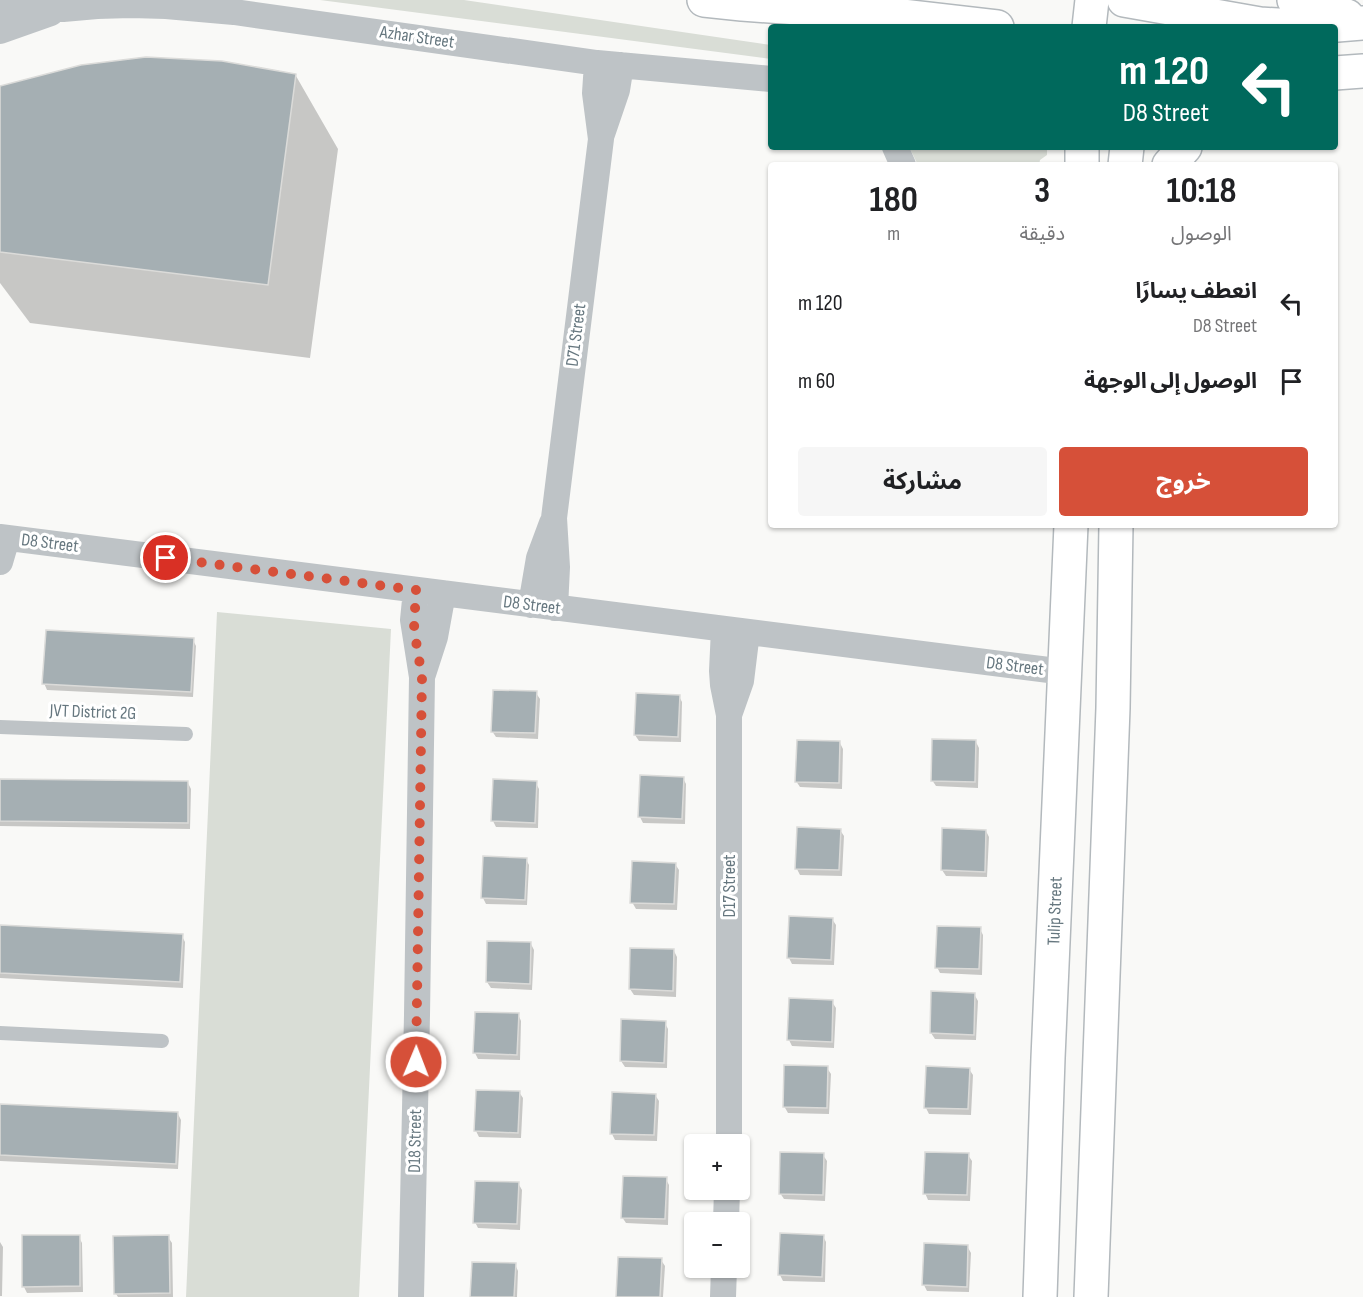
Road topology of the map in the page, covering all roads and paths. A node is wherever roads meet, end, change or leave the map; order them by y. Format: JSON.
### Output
{"nodes":[{"id":1,"x":704,"y":0,"type":"edge"},
{"id":2,"x":1092,"y":0,"type":"edge"},
{"id":3,"x":1294,"y":0,"type":"edge"},
{"id":4,"x":1132,"y":7,"type":"edge"},
{"id":5,"x":0,"y":8,"type":"edge"},
{"id":6,"x":63,"y":9,"type":"junction"},
{"id":7,"x":900,"y":21,"type":"edge"},
{"id":8,"x":1363,"y":22,"type":"edge"},
{"id":9,"x":948,"y":24,"type":"edge"},
{"id":10,"x":1089,"y":24,"type":"edge"},
{"id":11,"x":1260,"y":24,"type":"edge"},
{"id":12,"x":1338,"y":24,"type":"edge"},
{"id":13,"x":0,"y":31,"type":"edge"},
{"id":14,"x":609,"y":64,"type":"junction"},
{"id":15,"x":1363,"y":71,"type":"edge"},
{"id":16,"x":1338,"y":73,"type":"edge"},
{"id":17,"x":768,"y":79,"type":"edge"},
{"id":18,"x":1182,"y":150,"type":"edge"},
{"id":19,"x":1172,"y":162,"type":"edge"},
{"id":20,"x":1071,"y":528,"type":"edge"},
{"id":21,"x":1116,"y":528,"type":"edge"},
{"id":22,"x":2,"y":545,"type":"edge"},
{"id":23,"x":416,"y":590,"type":"junction"},
{"id":24,"x":443,"y":593,"type":"junction"},
{"id":25,"x":543,"y":607,"type":"junction"},
{"id":26,"x":736,"y":630,"type":"junction"},
{"id":27,"x":1065,"y":672,"type":"junction"},
{"id":28,"x":422,"y":677,"type":"junction"},
{"id":29,"x":0,"y":727,"type":"edge"},
{"id":30,"x":186,"y":734,"type":"dead end"},
{"id":31,"x":1107,"y":863,"type":"junction"},
{"id":32,"x":0,"y":1032,"type":"edge"},
{"id":33,"x":162,"y":1041,"type":"dead end"},
{"id":34,"x":729,"y":1134,"type":"edge"},
{"id":35,"x":724,"y":1278,"type":"edge"},
{"id":36,"x":411,"y":1297,"type":"edge"},
{"id":37,"x":723,"y":1297,"type":"edge"},
{"id":38,"x":1040,"y":1297,"type":"edge"},
{"id":39,"x":1091,"y":1297,"type":"edge"}],
"edges":[{"from":1,"to":7,"type":"street"},
{"from":2,"to":10,"type":"street"},
{"from":3,"to":8,"type":"street"},
{"from":4,"to":11,"type":"street"},
{"from":5,"to":6,"type":"street","name":"Azhar Street"},
{"from":6,"to":13,"type":"street","name":"Azhar Street"},
{"from":6,"to":14,"type":"street","name":"Azhar Street"},
{"from":7,"to":9,"type":"street"},
{"from":8,"to":12,"type":"street"},
{"from":14,"to":17,"type":"street","name":"Azhar Street"},
{"from":14,"to":25,"type":"street","name":"D71 Street"},
{"from":15,"to":16,"type":"street"},
{"from":18,"to":19,"type":"street"},
{"from":20,"to":27,"type":"street","name":"Tulip Street"},
{"from":21,"to":31,"type":"street"},
{"from":22,"to":23,"type":"street","name":"D8 Street"},
{"from":23,"to":24,"type":"street","name":"D8 Street"},
{"from":23,"to":28,"type":"street","name":"D18 Street"},
{"from":24,"to":25,"type":"street","name":"D8 Street"},
{"from":24,"to":28,"type":"street"},
{"from":25,"to":26,"type":"street","name":"D8 Street"},
{"from":26,"to":27,"type":"street","name":"D8 Street"},
{"from":26,"to":34,"type":"street","name":"D17 Street"},
{"from":27,"to":31,"type":"street"},
{"from":27,"to":38,"type":"street","name":"Tulip Street"},
{"from":28,"to":36,"type":"street","name":"D18 Street"},
{"from":29,"to":30,"type":"lane","name":"JVT District 2G"},
{"from":31,"to":39,"type":"street"},
{"from":32,"to":33,"type":"lane"},
{"from":35,"to":37,"type":"street"}]}
